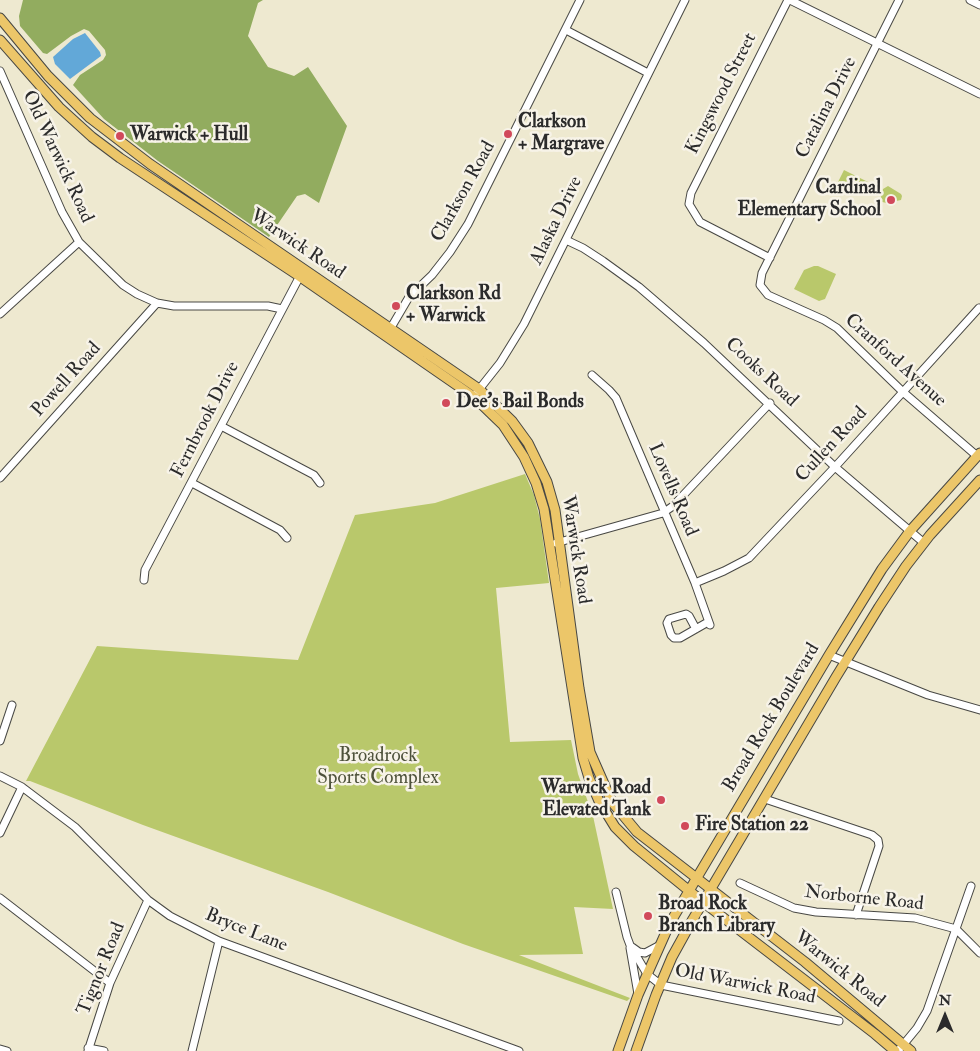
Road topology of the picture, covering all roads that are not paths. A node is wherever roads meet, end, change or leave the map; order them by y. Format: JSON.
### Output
{"nodes":[{"id":1,"x":580,"y":0,"type":"edge"},
{"id":2,"x":685,"y":0,"type":"edge"},
{"id":3,"x":789,"y":0,"type":"edge"},
{"id":4,"x":899,"y":0,"type":"edge"},
{"id":5,"x":970,"y":0,"type":"edge"},
{"id":6,"x":980,"y":5,"type":"edge"},
{"id":7,"x":0,"y":18,"type":"edge"},
{"id":8,"x":566,"y":30,"type":"junction"},
{"id":9,"x":0,"y":40,"type":"edge"},
{"id":10,"x":878,"y":43,"type":"junction"},
{"id":11,"x":0,"y":72,"type":"edge"},
{"id":12,"x":648,"y":73,"type":"junction"},
{"id":13,"x":980,"y":94,"type":"edge"},
{"id":14,"x":566,"y":240,"type":"junction"},
{"id":15,"x":79,"y":242,"type":"junction"},
{"id":16,"x":770,"y":258,"type":"junction"},
{"id":17,"x":302,"y":273,"type":"junction"},
{"id":18,"x":760,"y":286,"type":"joint"},
{"id":19,"x":158,"y":303,"type":"junction"},
{"id":20,"x":979,"y":308,"type":"dead end"},
{"id":21,"x":282,"y":309,"type":"junction"},
{"id":22,"x":0,"y":314,"type":"edge"},
{"id":23,"x":388,"y":332,"type":"junction"},
{"id":24,"x":592,"y":376,"type":"dead end"},
{"id":25,"x":903,"y":392,"type":"junction"},
{"id":26,"x":477,"y":393,"type":"junction"},
{"id":27,"x":770,"y":404,"type":"junction"},
{"id":28,"x":221,"y":426,"type":"junction"},
{"id":29,"x":979,"y":454,"type":"edge"},
{"id":30,"x":835,"y":467,"type":"junction"},
{"id":31,"x":0,"y":478,"type":"edge"},
{"id":32,"x":980,"y":480,"type":"edge"},
{"id":33,"x":192,"y":483,"type":"junction"},
{"id":34,"x":320,"y":483,"type":"dead end"},
{"id":35,"x":664,"y":513,"type":"junction"},
{"id":36,"x":910,"y":531,"type":"junction"},
{"id":37,"x":287,"y":538,"type":"dead end"},
{"id":38,"x":560,"y":542,"type":"junction"},
{"id":39,"x":924,"y":543,"type":"junction"},
{"id":40,"x":550,"y":544,"type":"junction"},
{"id":41,"x":144,"y":580,"type":"dead end"},
{"id":42,"x":695,"y":583,"type":"junction"},
{"id":43,"x":696,"y":629,"type":"dead end"},
{"id":44,"x":829,"y":655,"type":"junction"},
{"id":45,"x":845,"y":662,"type":"junction"},
{"id":46,"x":12,"y":705,"type":"dead end"},
{"id":47,"x":980,"y":710,"type":"edge"},
{"id":48,"x":0,"y":741,"type":"edge"},
{"id":49,"x":0,"y":776,"type":"edge"},
{"id":50,"x":22,"y":787,"type":"junction"},
{"id":51,"x":764,"y":798,"type":"junction"},
{"id":52,"x":0,"y":833,"type":"edge"},
{"id":53,"x":697,"y":879,"type":"junction"},
{"id":54,"x":740,"y":883,"type":"dead end"},
{"id":55,"x":971,"y":886,"type":"dead end"},
{"id":56,"x":711,"y":888,"type":"junction"},
{"id":57,"x":616,"y":892,"type":"dead end"},
{"id":58,"x":690,"y":892,"type":"junction"},
{"id":59,"x":0,"y":898,"type":"edge"},
{"id":60,"x":148,"y":900,"type":"junction"},
{"id":61,"x":703,"y":902,"type":"junction"},
{"id":62,"x":856,"y":915,"type":"junction"},
{"id":63,"x":956,"y":929,"type":"junction"},
{"id":64,"x":220,"y":941,"type":"junction"},
{"id":65,"x":630,"y":945,"type":"junction"},
{"id":66,"x":660,"y":945,"type":"junction"},
{"id":67,"x":980,"y":953,"type":"edge"},
{"id":68,"x":647,"y":974,"type":"junction"},
{"id":69,"x":110,"y":983,"type":"junction"},
{"id":70,"x":660,"y":985,"type":"junction"},
{"id":71,"x":638,"y":995,"type":"junction"},
{"id":72,"x":839,"y":1021,"type":"dead end"},
{"id":73,"x":899,"y":1049,"type":"edge"},
{"id":74,"x":0,"y":1050,"type":"edge"},
{"id":75,"x":88,"y":1050,"type":"edge"},
{"id":76,"x":7,"y":1051,"type":"edge"},
{"id":77,"x":104,"y":1051,"type":"edge"},
{"id":78,"x":192,"y":1051,"type":"edge"},
{"id":79,"x":519,"y":1051,"type":"edge"},
{"id":80,"x":618,"y":1051,"type":"edge"},
{"id":81,"x":636,"y":1051,"type":"edge"},
{"id":82,"x":911,"y":1051,"type":"edge"}],
"edges":[{"from":1,"to":8,"type":"street","name":"Clarkson Road"},
{"from":2,"to":12,"type":"street","name":"Alaska Drive"},
{"from":3,"to":10,"type":"street"},
{"from":3,"to":16,"type":"street","name":"Kingswood Street"},
{"from":4,"to":10,"type":"street","name":"Catalina Drive"},
{"from":5,"to":6,"type":"street"},
{"from":7,"to":17,"type":"main road","name":"Warwick Road"},
{"from":8,"to":12,"type":"street"},
{"from":8,"to":23,"type":"street","name":"Clarkson Road"},
{"from":9,"to":17,"type":"main road","name":"Warwick Road"},
{"from":10,"to":13,"type":"street"},
{"from":10,"to":16,"type":"street","name":"Catalina Drive"},
{"from":11,"to":15,"type":"street","name":"Old Warwick Road"},
{"from":12,"to":14,"type":"street","name":"Alaska Drive"},
{"from":14,"to":26,"type":"street","name":"Alaska Drive"},
{"from":14,"to":27,"type":"street","name":"Cooks Road"},
{"from":15,"to":19,"type":"street","name":"Old Warwick Road"},
{"from":15,"to":22,"type":"street"},
{"from":16,"to":18,"type":"street","name":"Catalina Drive"},
{"from":17,"to":21,"type":"street","name":"Fernbrook Drive"},
{"from":17,"to":23,"type":"main road","name":"Warwick Road"},
{"from":18,"to":25,"type":"street","name":"Cranford Avenue"},
{"from":19,"to":21,"type":"street","name":"Old Warwick Road"},
{"from":19,"to":31,"type":"street","name":"Powell Road"},
{"from":20,"to":25,"type":"street","name":"Cullen Road"},
{"from":21,"to":28,"type":"street","name":"Fernbrook Drive"},
{"from":23,"to":26,"type":"main road","name":"Warwick Road"},
{"from":24,"to":35,"type":"street","name":"Lovells Road"},
{"from":25,"to":29,"type":"street","name":"Cranford Avenue"},
{"from":25,"to":30,"type":"street","name":"Cullen Road"},
{"from":26,"to":38,"type":"main road","name":"Warwick Road"},
{"from":26,"to":40,"type":"main road","name":"Warwick Road"},
{"from":27,"to":30,"type":"street","name":"Cooks Road"},
{"from":27,"to":35,"type":"street"},
{"from":28,"to":33,"type":"street","name":"Fernbrook Drive"},
{"from":28,"to":34,"type":"street"},
{"from":29,"to":36,"type":"main road","name":"Broad Rock Boulevard"},
{"from":30,"to":36,"type":"street","name":"Cooks Road"},
{"from":30,"to":42,"type":"street","name":"Cullen Road"},
{"from":32,"to":39,"type":"main road","name":"Broad Rock Boulevard"},
{"from":33,"to":37,"type":"street"},
{"from":33,"to":41,"type":"street","name":"Fernbrook Drive"},
{"from":35,"to":38,"type":"street"},
{"from":35,"to":42,"type":"street","name":"Lovells Road"},
{"from":36,"to":39,"type":"street","name":"Cooks Road"},
{"from":36,"to":44,"type":"main road","name":"Broad Rock Boulevard"},
{"from":38,"to":40,"type":"street"},
{"from":38,"to":53,"type":"main road","name":"Warwick Road"},
{"from":39,"to":45,"type":"main road","name":"Broad Rock Boulevard"},
{"from":40,"to":58,"type":"main road","name":"Warwick Road"},
{"from":42,"to":43,"type":"street","name":"Lovells Road"},
{"from":44,"to":45,"type":"street"},
{"from":44,"to":53,"type":"main road","name":"Broad Rock Boulevard"},
{"from":45,"to":47,"type":"street"},
{"from":45,"to":51,"type":"main road","name":"Broad Rock Boulevard"},
{"from":46,"to":48,"type":"street"},
{"from":49,"to":50,"type":"street","name":"Bryce Lane"},
{"from":50,"to":52,"type":"street"},
{"from":50,"to":60,"type":"street","name":"Bryce Lane"},
{"from":51,"to":56,"type":"main road","name":"Broad Rock Boulevard"},
{"from":51,"to":62,"type":"street"},
{"from":53,"to":56,"type":"main road","name":"Warwick Road"},
{"from":53,"to":58,"type":"main road","name":"Broad Rock Boulevard"},
{"from":54,"to":62,"type":"street","name":"Norborne Road"},
{"from":55,"to":63,"type":"street"},
{"from":56,"to":61,"type":"main road","name":"Broad Rock Boulevard"},
{"from":56,"to":73,"type":"main road","name":"Warwick Road"},
{"from":57,"to":65,"type":"street","name":"Old Warwick Road"},
{"from":58,"to":61,"type":"main road","name":"Warwick Road"},
{"from":58,"to":66,"type":"main road","name":"Broad Rock Boulevard"},
{"from":59,"to":69,"type":"street"},
{"from":60,"to":64,"type":"street","name":"Bryce Lane"},
{"from":60,"to":69,"type":"street","name":"Tignor Road"},
{"from":61,"to":70,"type":"main road","name":"Broad Rock Boulevard"},
{"from":61,"to":73,"type":"main road","name":"Warwick Road"},
{"from":62,"to":63,"type":"street","name":"Norborne Road"},
{"from":63,"to":67,"type":"street","name":"Norborne Road"},
{"from":63,"to":73,"type":"street"},
{"from":64,"to":78,"type":"street"},
{"from":64,"to":79,"type":"street","name":"Bryce Lane"},
{"from":65,"to":66,"type":"street"},
{"from":65,"to":68,"type":"street","name":"Old Warwick Road"},
{"from":65,"to":71,"type":"street"},
{"from":66,"to":68,"type":"main road","name":"Broad Rock Boulevard"},
{"from":68,"to":70,"type":"street","name":"Old Warwick Road"},
{"from":68,"to":71,"type":"main road","name":"Broad Rock Boulevard"},
{"from":69,"to":75,"type":"street","name":"Tignor Road"},
{"from":70,"to":72,"type":"street","name":"Old Warwick Road"},
{"from":70,"to":81,"type":"main road","name":"Broad Rock Boulevard"},
{"from":71,"to":80,"type":"main road","name":"Broad Rock Boulevard"},
{"from":73,"to":82,"type":"main road","name":"Warwick Road"},
{"from":74,"to":76,"type":"street"},
{"from":75,"to":77,"type":"street"}]}
